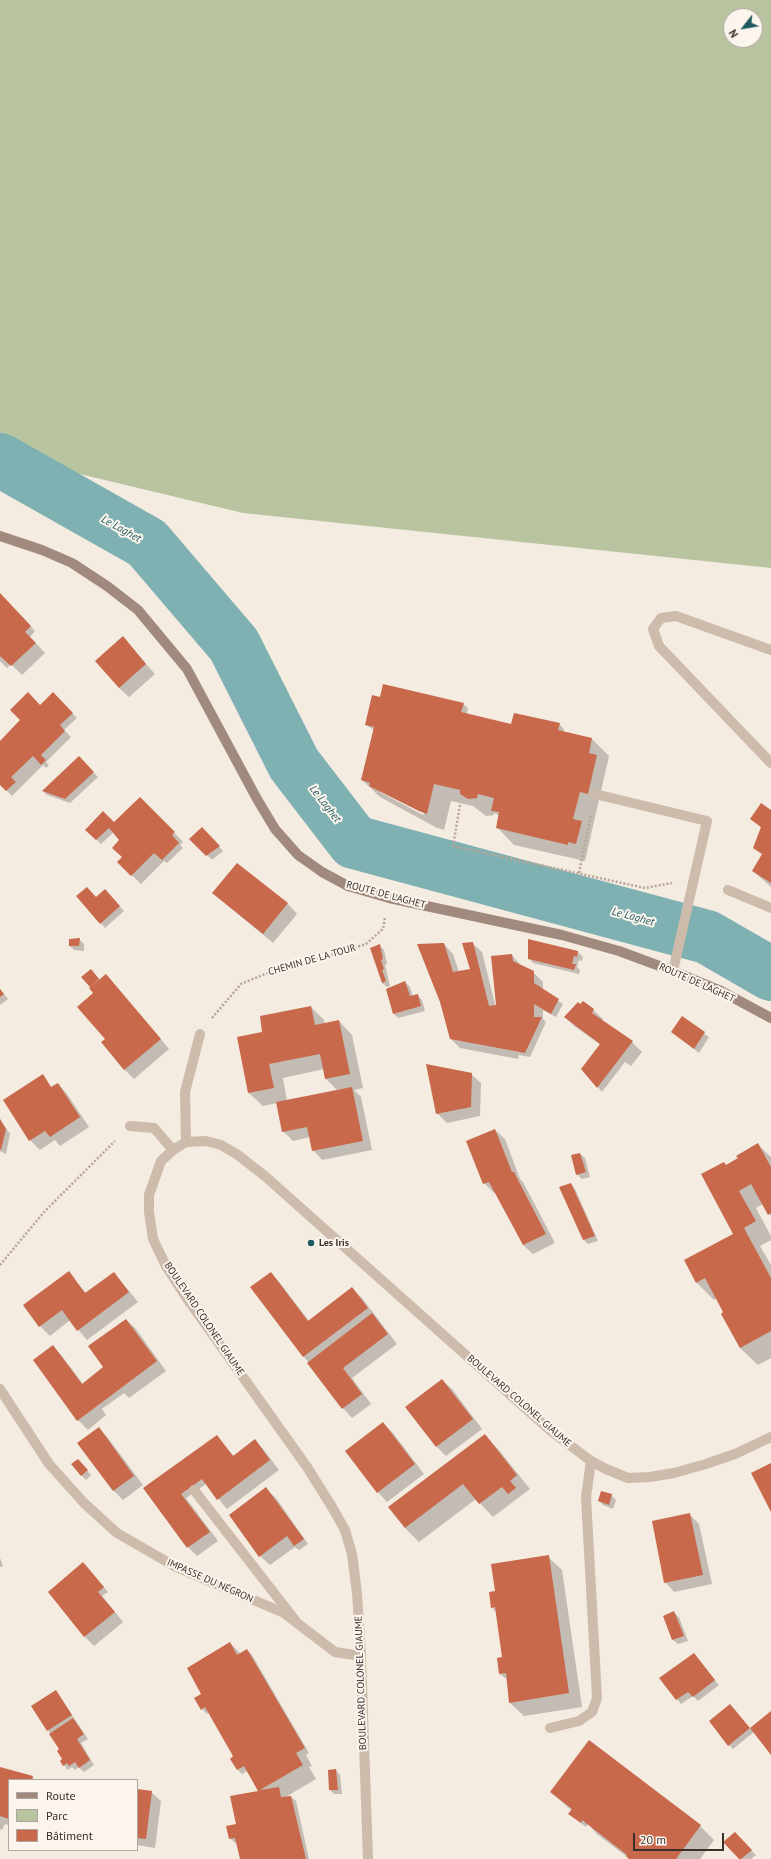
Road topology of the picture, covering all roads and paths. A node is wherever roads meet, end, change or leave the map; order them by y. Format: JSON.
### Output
{"nodes":[{"id":1,"x":0,"y":536,"type":"edge"},
{"id":2,"x":771,"y":650,"type":"edge"},
{"id":3,"x":771,"y":763,"type":"edge"},
{"id":4,"x":595,"y":794,"type":"joint"},
{"id":5,"x":460,"y":805,"type":"dead end"},
{"id":6,"x":579,"y":873,"type":"junction"},
{"id":7,"x":694,"y":879,"type":"junction"},
{"id":8,"x":728,"y":890,"type":"dead end"},
{"id":9,"x":389,"y":898,"type":"junction"},
{"id":10,"x":771,"y":908,"type":"edge"},
{"id":11,"x":673,"y":971,"type":"junction"},
{"id":12,"x":217,"y":1010,"type":"dead end"},
{"id":13,"x":771,"y":1018,"type":"edge"},
{"id":14,"x":200,"y":1034,"type":"dead end"},
{"id":15,"x":130,"y":1126,"type":"joint"},
{"id":16,"x":186,"y":1142,"type":"junction"},
{"id":17,"x":173,"y":1150,"type":"junction"},
{"id":18,"x":0,"y":1266,"type":"edge"},
{"id":19,"x":0,"y":1389,"type":"edge"},
{"id":20,"x":771,"y":1437,"type":"edge"},
{"id":21,"x":590,"y":1461,"type":"junction"},
{"id":22,"x":194,"y":1490,"type":"dead end"},
{"id":23,"x":299,"y":1625,"type":"junction"},
{"id":24,"x":361,"y":1656,"type":"junction"},
{"id":25,"x":550,"y":1728,"type":"dead end"},
{"id":26,"x":368,"y":1859,"type":"edge"}],
"edges":[{"from":1,"to":9,"type":"main road","name":"ROUTE DE LAGHET"},
{"from":2,"to":3,"type":"street"},
{"from":4,"to":6,"type":"path"},
{"from":4,"to":7,"type":"street"},
{"from":5,"to":6,"type":"path"},
{"from":6,"to":7,"type":"path"},
{"from":7,"to":11,"type":"street"},
{"from":8,"to":10,"type":"street"},
{"from":9,"to":11,"type":"main road","name":"ROUTE DE LAGHET"},
{"from":9,"to":12,"type":"path","name":"CHEMIN DE LA TOUR"},
{"from":11,"to":13,"type":"main road","name":"ROUTE DE LAGHET"},
{"from":14,"to":16,"type":"street"},
{"from":15,"to":17,"type":"street"},
{"from":15,"to":18,"type":"path"},
{"from":16,"to":17,"type":"street","name":"BOULEVARD COLONEL GIAUME"},
{"from":16,"to":21,"type":"street","name":"BOULEVARD COLONEL GIAUME"},
{"from":17,"to":24,"type":"street","name":"BOULEVARD COLONEL GIAUME"},
{"from":19,"to":23,"type":"street","name":"IMPASSE DU NÉGRON"},
{"from":20,"to":21,"type":"street","name":"BOULEVARD COLONEL GIAUME"},
{"from":21,"to":25,"type":"street"},
{"from":22,"to":23,"type":"street"},
{"from":23,"to":24,"type":"street","name":"IMPASSE DU NÉGRON"},
{"from":24,"to":26,"type":"street","name":"BOULEVARD COLONEL GIAUME"}]}
